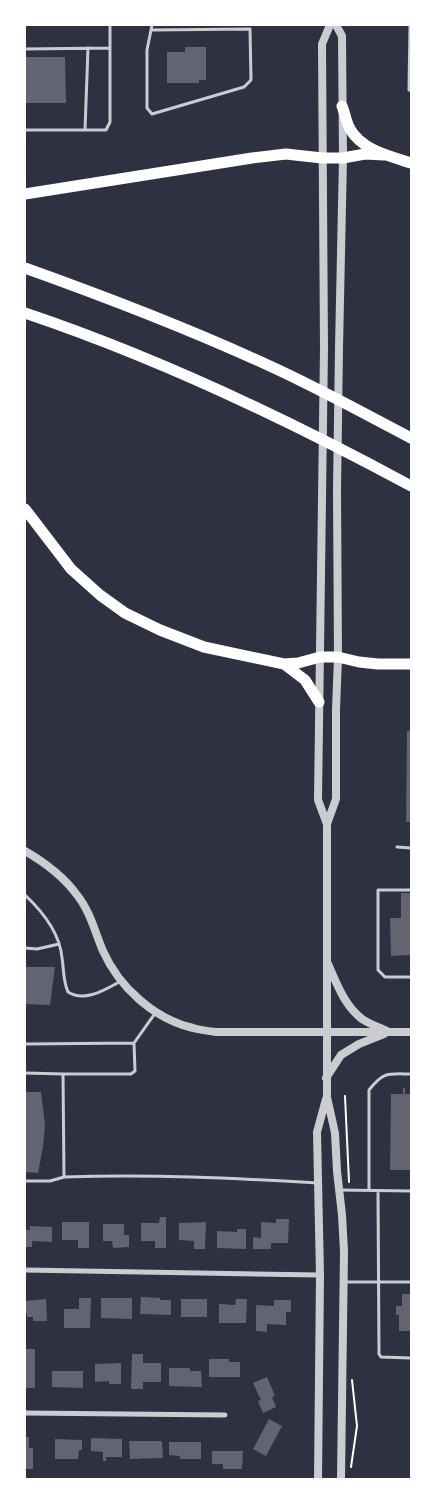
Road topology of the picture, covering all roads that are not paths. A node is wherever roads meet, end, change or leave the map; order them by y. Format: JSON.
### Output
{"nodes":[{"id":1,"x":110,"y":25,"type":"edge"},
{"id":2,"x":152,"y":25,"type":"edge"},
{"id":3,"x":330,"y":25,"type":"edge"},
{"id":4,"x":336,"y":25,"type":"edge"},
{"id":5,"x":410,"y":25,"type":"edge"},
{"id":6,"x":152,"y":30,"type":"junction"},
{"id":7,"x":88,"y":48,"type":"junction"},
{"id":8,"x":110,"y":48,"type":"junction"},
{"id":9,"x":25,"y":49,"type":"edge"},
{"id":10,"x":411,"y":91,"type":"edge"},
{"id":11,"x":342,"y":106,"type":"junction"},
{"id":12,"x":25,"y":130,"type":"edge"},
{"id":13,"x":85,"y":130,"type":"junction"},
{"id":14,"x":384,"y":154,"type":"junction"},
{"id":15,"x":322,"y":158,"type":"junction"},
{"id":16,"x":343,"y":158,"type":"junction"},
{"id":17,"x":411,"y":162,"type":"edge"},
{"id":18,"x":25,"y":194,"type":"edge"},
{"id":19,"x":25,"y":268,"type":"edge"},
{"id":20,"x":25,"y":313,"type":"edge"},
{"id":21,"x":411,"y":438,"type":"edge"},
{"id":22,"x":411,"y":486,"type":"edge"},
{"id":23,"x":25,"y":509,"type":"edge"},
{"id":24,"x":320,"y":657,"type":"junction"},
{"id":25,"x":338,"y":657,"type":"junction"},
{"id":26,"x":284,"y":664,"type":"junction"},
{"id":27,"x":411,"y":664,"type":"edge"},
{"id":28,"x":319,"y":702,"type":"junction"},
{"id":29,"x":327,"y":824,"type":"junction"},
{"id":30,"x":398,"y":847,"type":"dead end"},
{"id":31,"x":411,"y":848,"type":"edge"},
{"id":32,"x":25,"y":851,"type":"edge"},
{"id":33,"x":411,"y":890,"type":"edge"},
{"id":34,"x":25,"y":895,"type":"edge"},
{"id":35,"x":58,"y":944,"type":"junction"},
{"id":36,"x":25,"y":948,"type":"edge"},
{"id":37,"x":326,"y":960,"type":"junction"},
{"id":38,"x":411,"y":977,"type":"edge"},
{"id":39,"x":122,"y":981,"type":"junction"},
{"id":40,"x":156,"y":1011,"type":"junction"},
{"id":41,"x":326,"y":1032,"type":"junction"},
{"id":42,"x":390,"y":1032,"type":"junction"},
{"id":43,"x":411,"y":1032,"type":"edge"},
{"id":44,"x":134,"y":1043,"type":"junction"},
{"id":45,"x":25,"y":1044,"type":"edge"},
{"id":46,"x":25,"y":1073,"type":"edge"},
{"id":47,"x":63,"y":1074,"type":"junction"},
{"id":48,"x":411,"y":1074,"type":"edge"},
{"id":49,"x":326,"y":1078,"type":"junction"},
{"id":50,"x":327,"y":1098,"type":"junction"},
{"id":51,"x":64,"y":1177,"type":"junction"},
{"id":52,"x":25,"y":1181,"type":"edge"},
{"id":53,"x":318,"y":1183,"type":"junction"},
{"id":54,"x":339,"y":1190,"type":"junction"},
{"id":55,"x":369,"y":1190,"type":"junction"},
{"id":56,"x":378,"y":1191,"type":"junction"},
{"id":57,"x":411,"y":1191,"type":"edge"},
{"id":58,"x":25,"y":1270,"type":"edge"},
{"id":59,"x":320,"y":1275,"type":"junction"},
{"id":60,"x":343,"y":1282,"type":"junction"},
{"id":61,"x":378,"y":1282,"type":"junction"},
{"id":62,"x":411,"y":1282,"type":"edge"},
{"id":63,"x":411,"y":1358,"type":"edge"},
{"id":64,"x":25,"y":1413,"type":"edge"},
{"id":65,"x":225,"y":1415,"type":"dead end"},
{"id":66,"x":318,"y":1479,"type":"edge"},
{"id":67,"x":341,"y":1479,"type":"edge"}],
"edges":[{"from":1,"to":8,"type":"lane"},
{"from":2,"to":6,"type":"lane"},
{"from":3,"to":15,"type":"street"},
{"from":4,"to":11,"type":"street"},
{"from":5,"to":10,"type":"lane"},
{"from":6,"to":6,"type":"lane"},
{"from":7,"to":8,"type":"lane"},
{"from":7,"to":9,"type":"lane"},
{"from":7,"to":13,"type":"lane"},
{"from":8,"to":13,"type":"lane"},
{"from":11,"to":14,"type":"highway"},
{"from":11,"to":16,"type":"street"},
{"from":12,"to":13,"type":"lane"},
{"from":14,"to":16,"type":"highway"},
{"from":14,"to":17,"type":"highway"},
{"from":15,"to":16,"type":"highway"},
{"from":15,"to":18,"type":"highway"},
{"from":15,"to":24,"type":"street"},
{"from":16,"to":25,"type":"street"},
{"from":19,"to":21,"type":"highway"},
{"from":20,"to":22,"type":"highway"},
{"from":23,"to":26,"type":"highway"},
{"from":24,"to":25,"type":"highway"},
{"from":24,"to":26,"type":"highway"},
{"from":24,"to":28,"type":"street"},
{"from":25,"to":27,"type":"highway"},
{"from":25,"to":29,"type":"street"},
{"from":26,"to":28,"type":"highway"},
{"from":28,"to":29,"type":"street"},
{"from":29,"to":37,"type":"street"},
{"from":30,"to":31,"type":"lane"},
{"from":32,"to":39,"type":"street"},
{"from":33,"to":38,"type":"lane"},
{"from":34,"to":35,"type":"lane"},
{"from":35,"to":36,"type":"lane"},
{"from":35,"to":39,"type":"lane"},
{"from":37,"to":41,"type":"street"},
{"from":37,"to":42,"type":"street"},
{"from":39,"to":40,"type":"street"},
{"from":40,"to":41,"type":"street"},
{"from":40,"to":44,"type":"lane"},
{"from":41,"to":42,"type":"street"},
{"from":41,"to":49,"type":"street"},
{"from":42,"to":43,"type":"street"},
{"from":42,"to":49,"type":"street"},
{"from":44,"to":45,"type":"lane"},
{"from":44,"to":47,"type":"lane"},
{"from":46,"to":47,"type":"lane"},
{"from":47,"to":51,"type":"lane"},
{"from":48,"to":55,"type":"lane"},
{"from":49,"to":50,"type":"street"},
{"from":50,"to":53,"type":"street"},
{"from":50,"to":54,"type":"street"},
{"from":51,"to":52,"type":"lane"},
{"from":51,"to":53,"type":"lane"},
{"from":53,"to":59,"type":"street"},
{"from":54,"to":55,"type":"lane"},
{"from":54,"to":60,"type":"street"},
{"from":55,"to":56,"type":"lane"},
{"from":56,"to":57,"type":"lane"},
{"from":56,"to":61,"type":"lane"},
{"from":58,"to":59,"type":"street"},
{"from":59,"to":66,"type":"street"},
{"from":60,"to":61,"type":"lane"},
{"from":60,"to":67,"type":"street"},
{"from":61,"to":62,"type":"lane"},
{"from":61,"to":63,"type":"lane"},
{"from":64,"to":65,"type":"street"}]}
